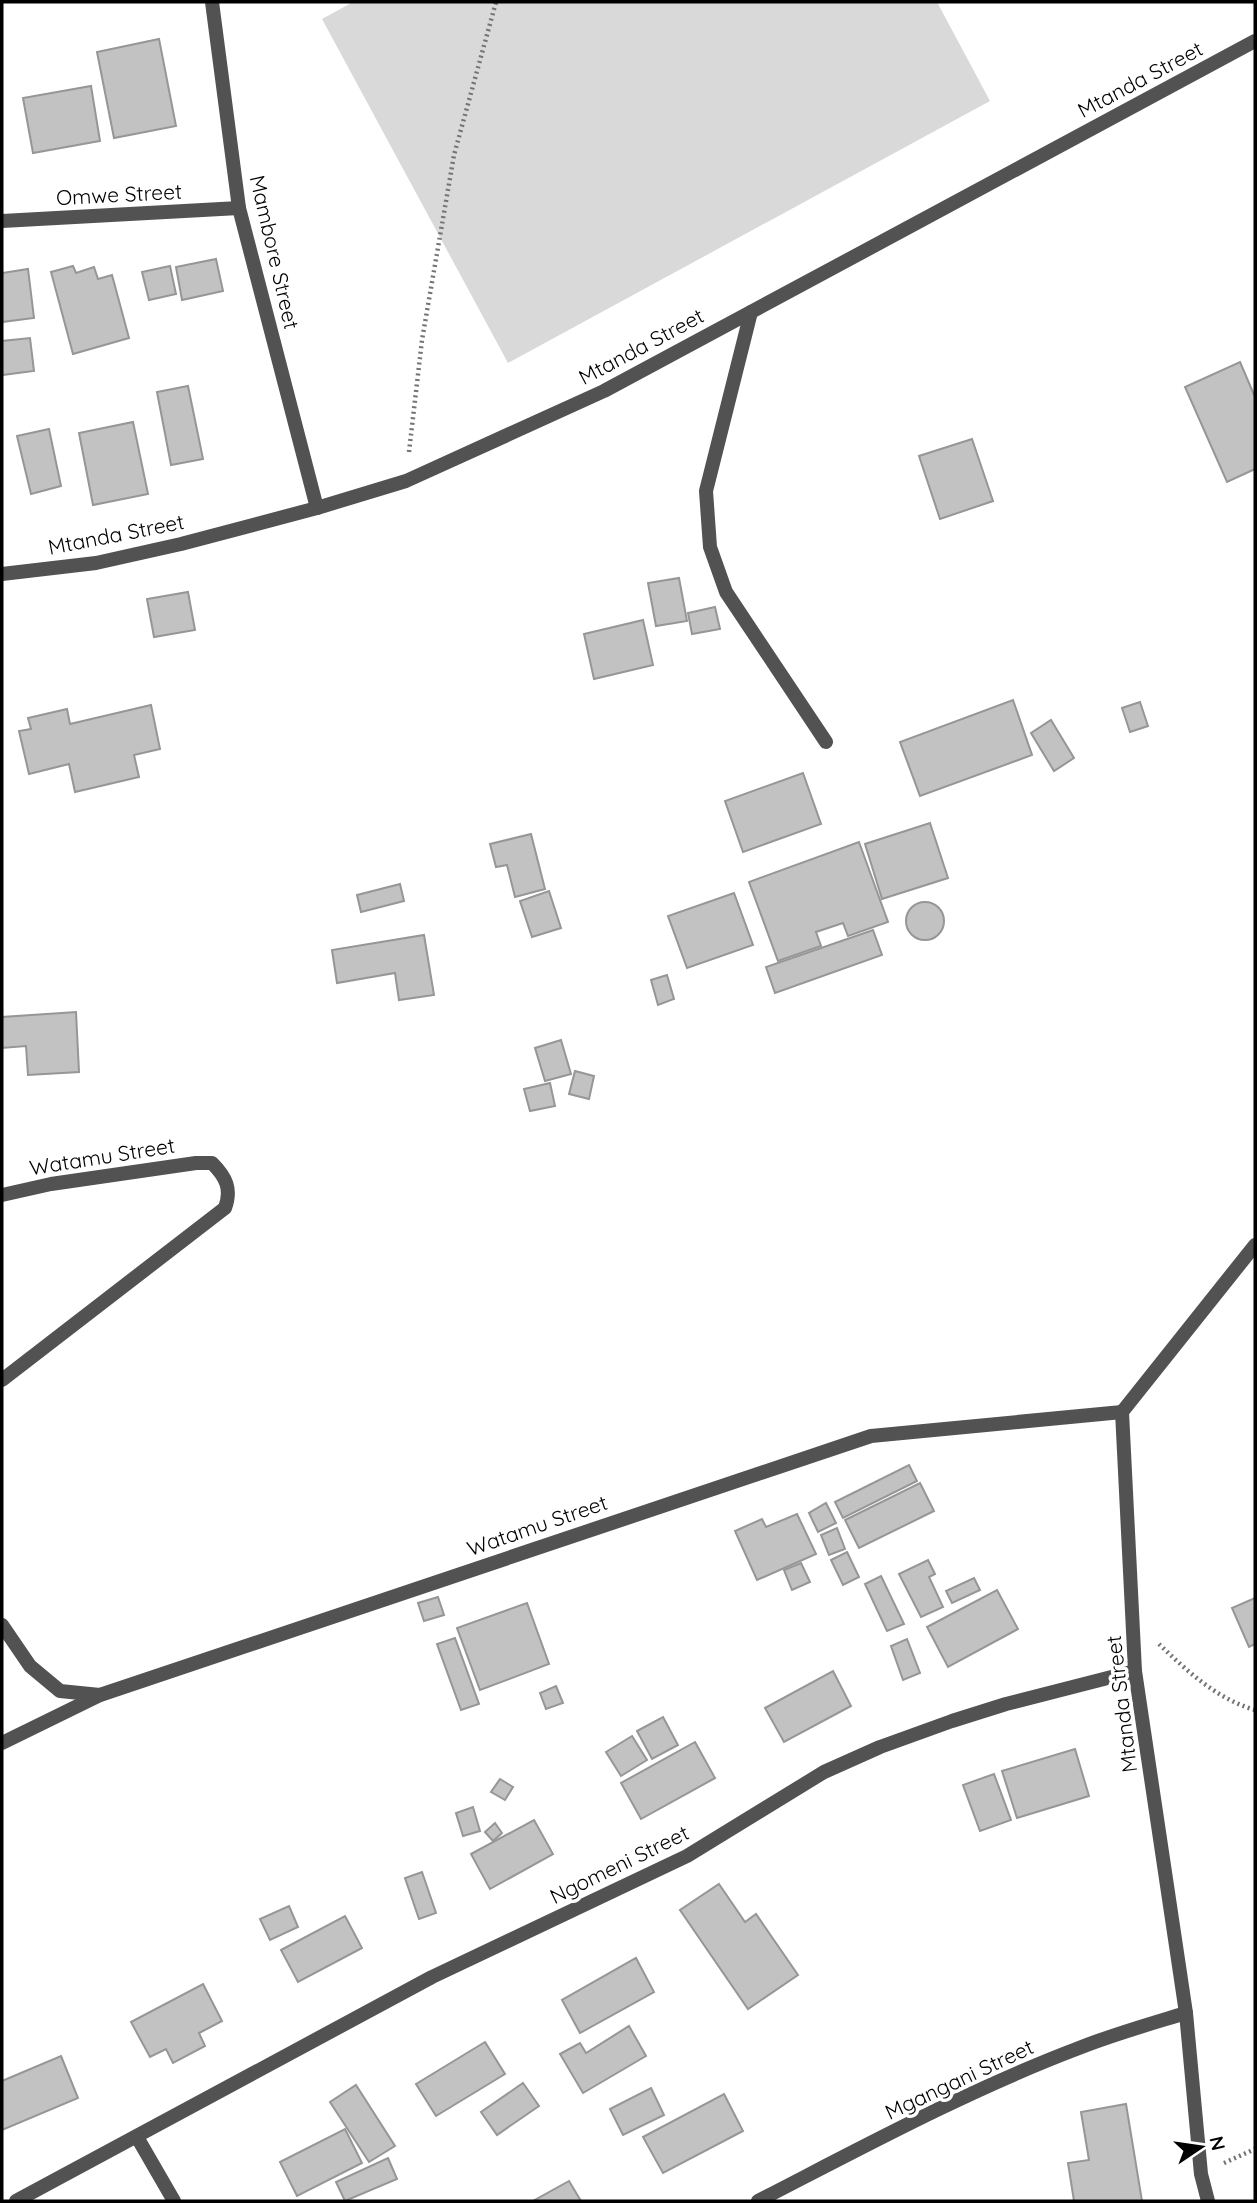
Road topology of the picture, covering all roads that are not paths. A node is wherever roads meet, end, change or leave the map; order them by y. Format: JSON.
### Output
{"nodes":[{"id":1,"x":212,"y":2,"type":"edge"},
{"id":2,"x":1255,"y":41,"type":"edge"},
{"id":3,"x":239,"y":208,"type":"junction"},
{"id":4,"x":2,"y":221,"type":"edge"},
{"id":5,"x":751,"y":312,"type":"junction"},
{"id":6,"x":317,"y":508,"type":"junction"},
{"id":7,"x":2,"y":574,"type":"edge"},
{"id":8,"x":826,"y":742,"type":"dead end"},
{"id":9,"x":2,"y":1195,"type":"edge"},
{"id":10,"x":1255,"y":1245,"type":"edge"},
{"id":11,"x":2,"y":1380,"type":"edge"},
{"id":12,"x":1122,"y":1412,"type":"junction"},
{"id":13,"x":2,"y":1625,"type":"edge"},
{"id":14,"x":1135,"y":1671,"type":"junction"},
{"id":15,"x":100,"y":1695,"type":"junction"},
{"id":16,"x":2,"y":1743,"type":"edge"},
{"id":17,"x":1186,"y":2013,"type":"junction"},
{"id":18,"x":137,"y":2137,"type":"junction"},
{"id":19,"x":16,"y":2201,"type":"edge"},
{"id":20,"x":174,"y":2201,"type":"edge"},
{"id":21,"x":758,"y":2201,"type":"edge"},
{"id":22,"x":1208,"y":2201,"type":"edge"}],
"edges":[{"from":1,"to":3,"type":"street","name":"Mambore Street"},
{"from":2,"to":5,"type":"street","name":"Mtanda Street"},
{"from":3,"to":4,"type":"street","name":"Omwe Street"},
{"from":3,"to":6,"type":"street","name":"Mambore Street"},
{"from":5,"to":6,"type":"street","name":"Mtanda Street"},
{"from":5,"to":8,"type":"street"},
{"from":6,"to":7,"type":"street","name":"Mtanda Street"},
{"from":9,"to":11,"type":"street","name":"Watamu Street"},
{"from":10,"to":12,"type":"street"},
{"from":12,"to":14,"type":"street","name":"Mtanda Street"},
{"from":12,"to":15,"type":"street","name":"Watamu Street"},
{"from":13,"to":15,"type":"street","name":"Watamu Street"},
{"from":14,"to":17,"type":"street","name":"Mtanda Street"},
{"from":14,"to":18,"type":"street","name":"Ngomeni Street"},
{"from":15,"to":16,"type":"street"},
{"from":17,"to":21,"type":"street","name":"Mgangani Street"},
{"from":17,"to":22,"type":"street","name":"Mtanda Street"},
{"from":18,"to":19,"type":"street","name":"Ngomeni Street"},
{"from":18,"to":20,"type":"street"}]}
